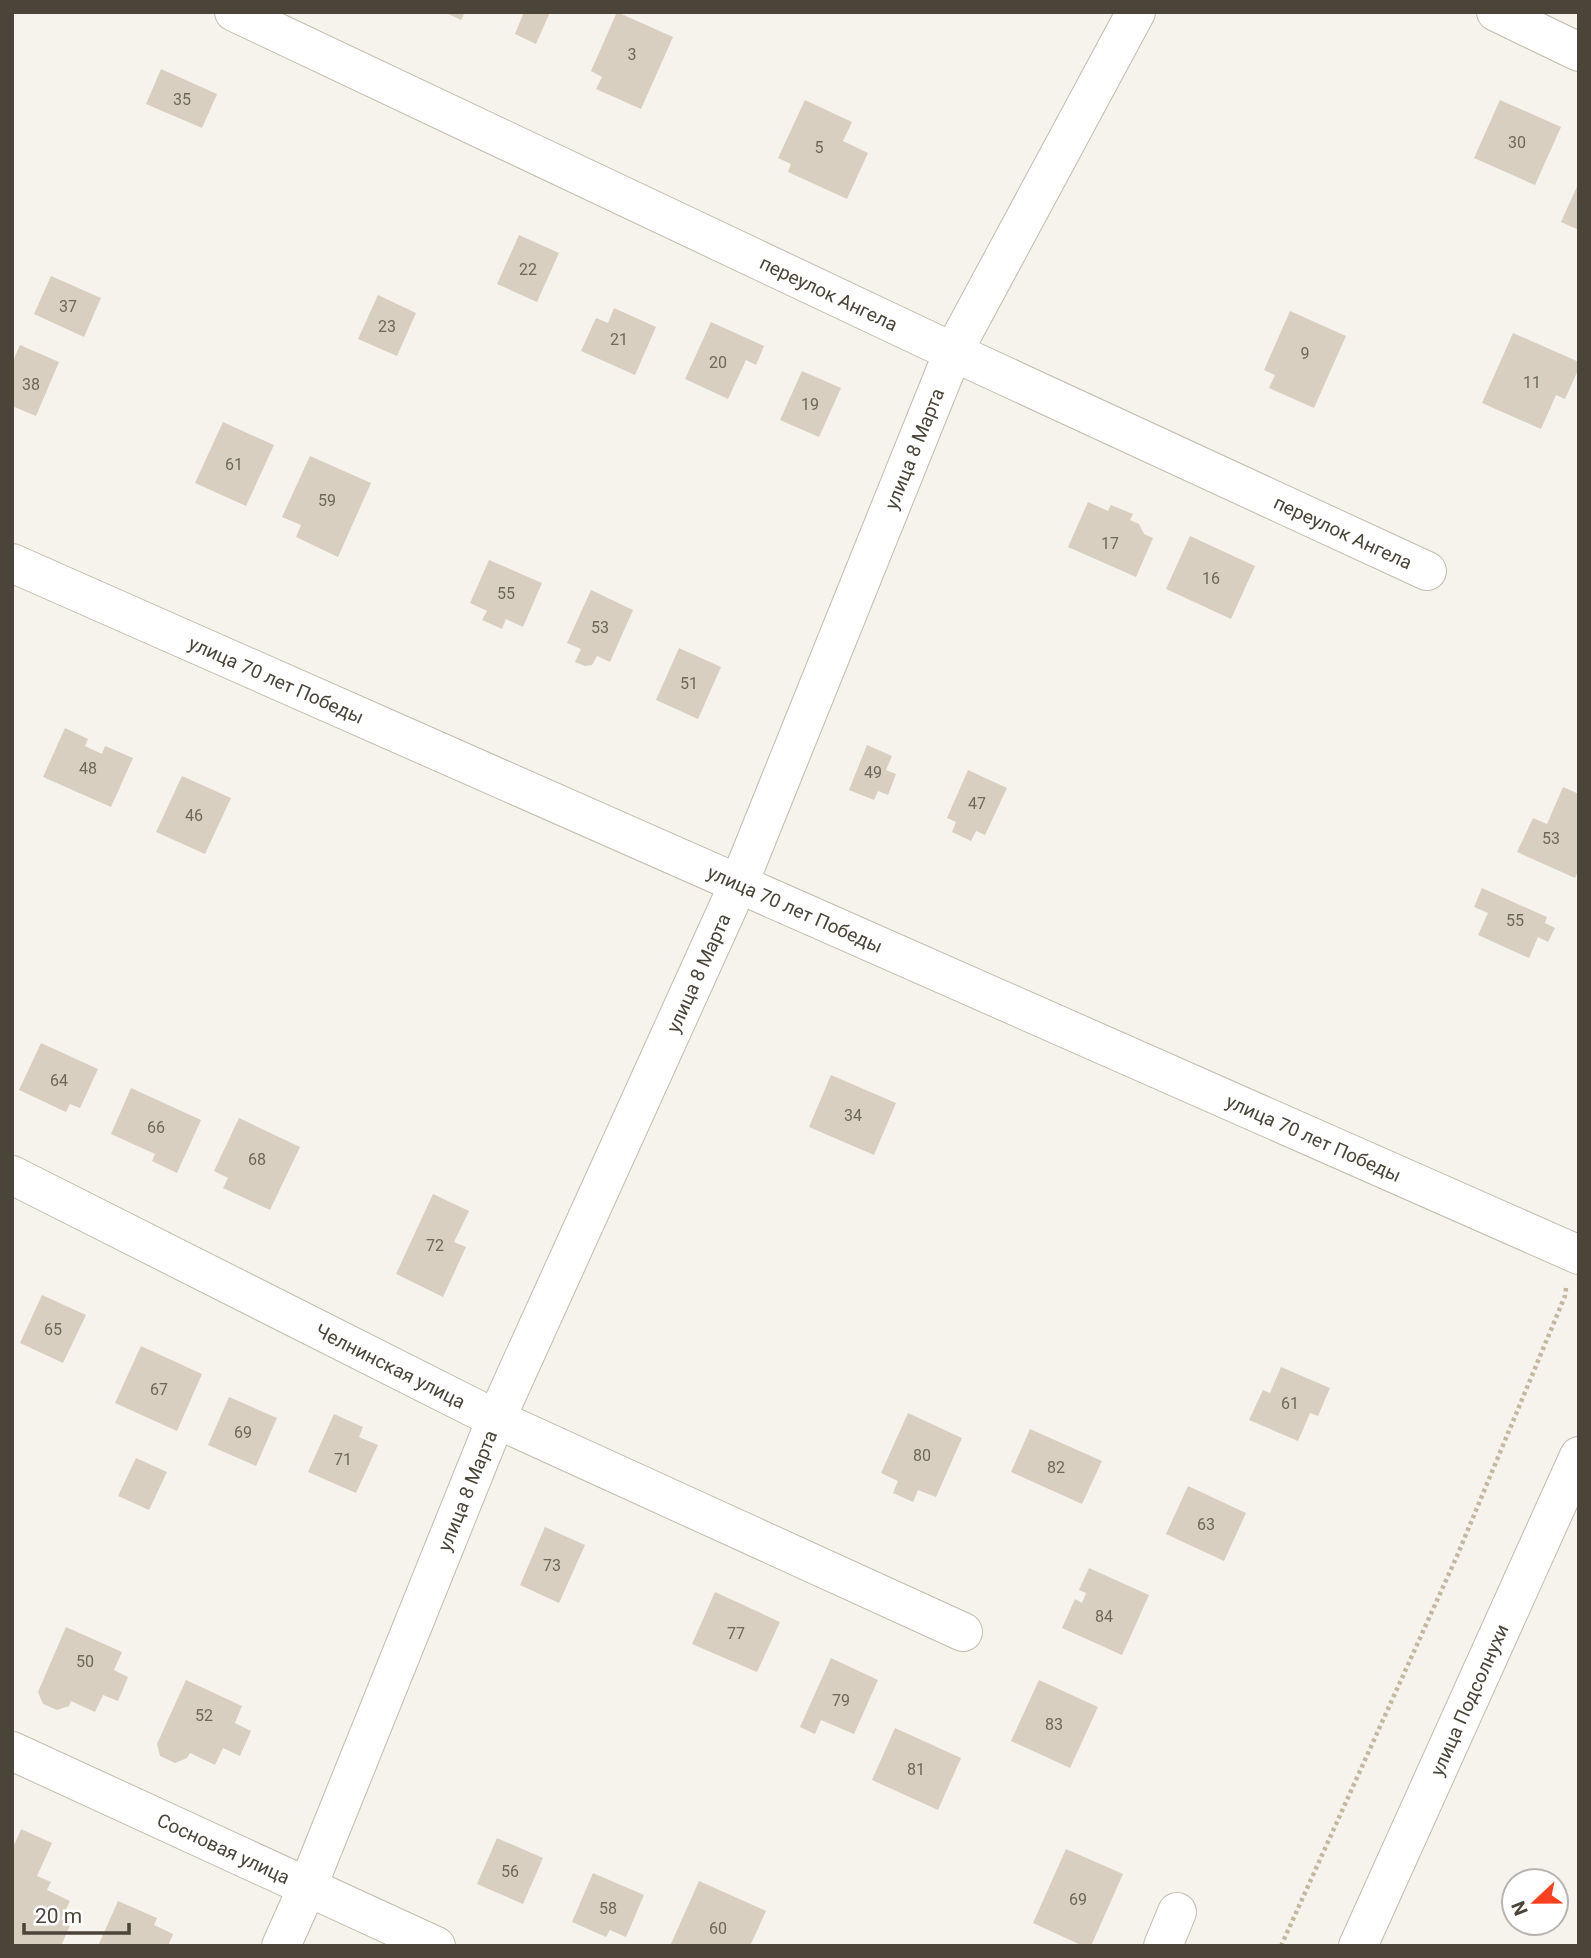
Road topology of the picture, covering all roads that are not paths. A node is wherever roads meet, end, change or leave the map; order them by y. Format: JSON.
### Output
{"nodes":[{"id":1,"x":234,"y":12,"type":"edge"},
{"id":2,"x":1136,"y":12,"type":"edge"},
{"id":3,"x":1496,"y":12,"type":"edge"},
{"id":4,"x":1579,"y":52,"type":"edge"},
{"id":5,"x":953,"y":352,"type":"junction"},
{"id":6,"x":12,"y":564,"type":"edge"},
{"id":7,"x":1427,"y":571,"type":"dead end"},
{"id":8,"x":739,"y":883,"type":"junction"},
{"id":9,"x":12,"y":1175,"type":"edge"},
{"id":10,"x":1575,"y":1253,"type":"edge"},
{"id":11,"x":496,"y":1419,"type":"junction"},
{"id":12,"x":1579,"y":1456,"type":"edge"},
{"id":13,"x":963,"y":1632,"type":"dead end"},
{"id":14,"x":12,"y":1751,"type":"edge"},
{"id":15,"x":307,"y":1888,"type":"junction"},
{"id":16,"x":281,"y":1946,"type":"edge"},
{"id":17,"x":436,"y":1946,"type":"edge"},
{"id":18,"x":1358,"y":1946,"type":"edge"}],
"edges":[{"from":1,"to":5,"type":"street","name":"переулок Ангела"},
{"from":2,"to":5,"type":"street","name":"улица 8 Марта"},
{"from":3,"to":4,"type":"street"},
{"from":5,"to":7,"type":"street","name":"переулок Ангела"},
{"from":5,"to":8,"type":"street","name":"улица 8 Марта"},
{"from":6,"to":8,"type":"street","name":"улица 70 лет Победы"},
{"from":8,"to":10,"type":"street","name":"улица 70 лет Победы"},
{"from":8,"to":11,"type":"street","name":"улица 8 Марта"},
{"from":9,"to":11,"type":"street","name":"Челнинская улица"},
{"from":11,"to":13,"type":"street","name":"Челнинская улица"},
{"from":11,"to":15,"type":"street","name":"улица 8 Марта"},
{"from":12,"to":18,"type":"street","name":"улица Подсолнухи"},
{"from":14,"to":15,"type":"street","name":"Сосновая улица"},
{"from":15,"to":16,"type":"street","name":"улица 8 Марта"},
{"from":15,"to":17,"type":"street","name":"Сосновая улица"}]}
